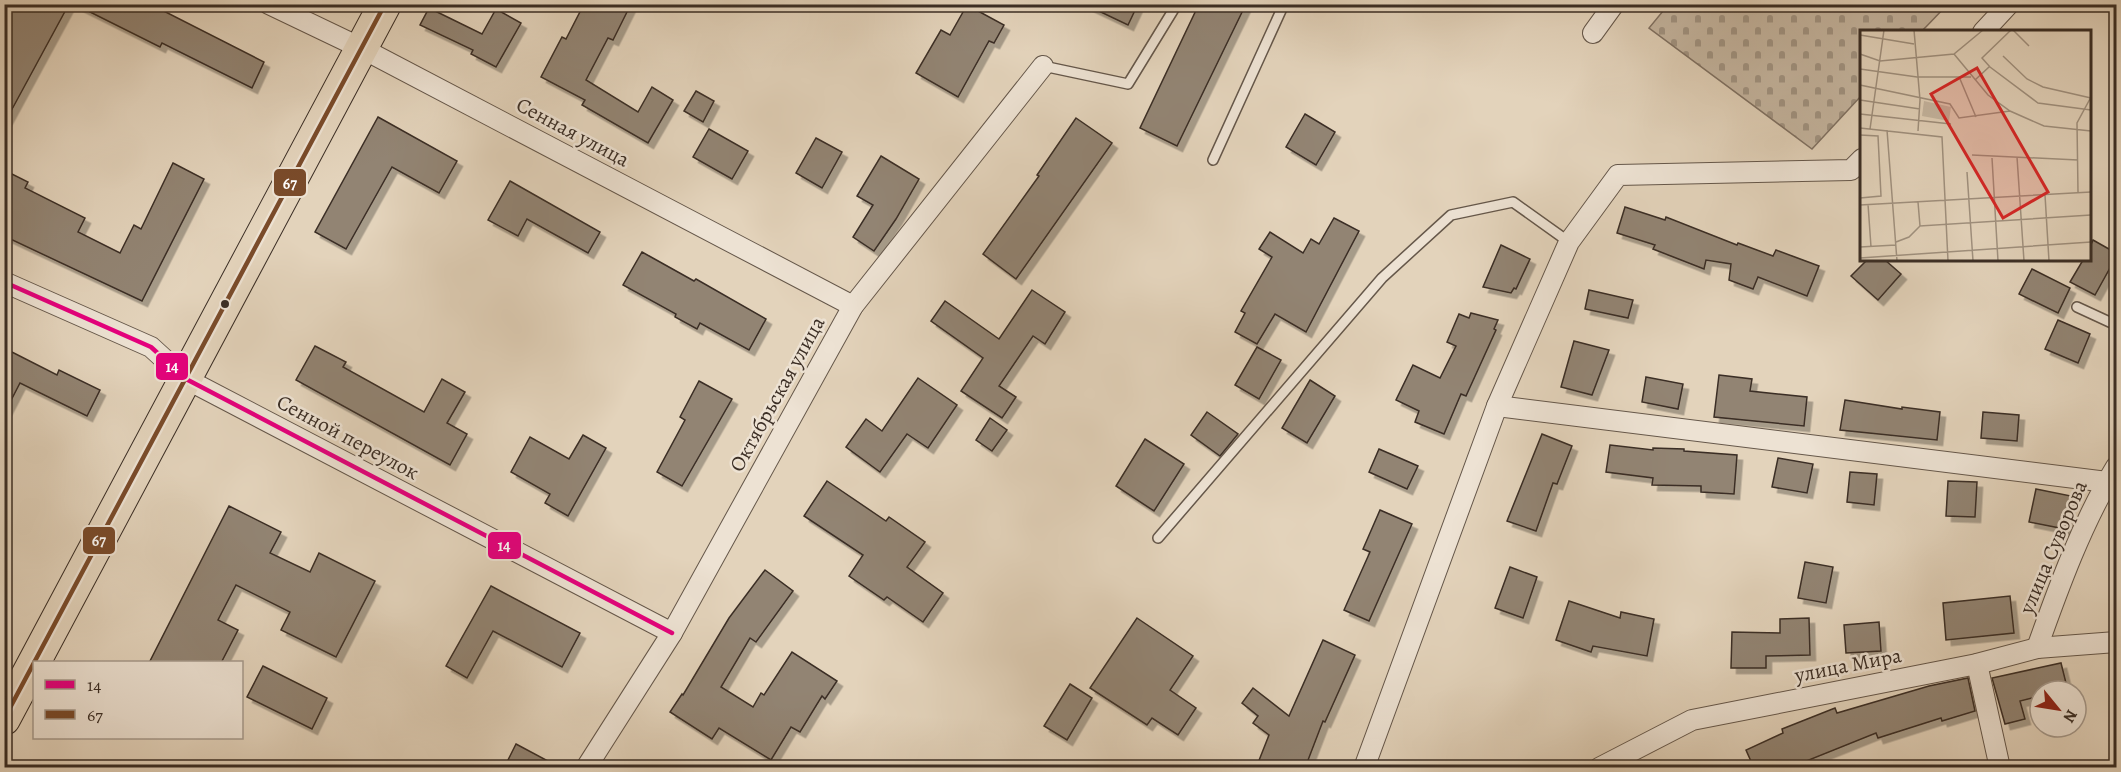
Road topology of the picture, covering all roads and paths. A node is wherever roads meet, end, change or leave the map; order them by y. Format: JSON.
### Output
{"nodes":[{"id":1,"x":269,"y":4,"type":"edge"},
{"id":2,"x":385,"y":4,"type":"edge"},
{"id":3,"x":1177,"y":4,"type":"edge"},
{"id":4,"x":1284,"y":4,"type":"edge"},
{"id":5,"x":1614,"y":4,"type":"edge"},
{"id":6,"x":2009,"y":4,"type":"edge"},
{"id":7,"x":1985,"y":30,"type":"edge"},
{"id":8,"x":1593,"y":33,"type":"dead end"},
{"id":9,"x":363,"y":49,"type":"junction"},
{"id":10,"x":1043,"y":66,"type":"joint"},
{"id":11,"x":1213,"y":160,"type":"dead end"},
{"id":12,"x":1856,"y":164,"type":"edge"},
{"id":13,"x":1569,"y":242,"type":"junction"},
{"id":14,"x":4,"y":282,"type":"edge"},
{"id":15,"x":853,"y":306,"type":"junction"},
{"id":16,"x":2077,"y":307,"type":"dead end"},
{"id":17,"x":2116,"y":325,"type":"edge"},
{"id":18,"x":186,"y":379,"type":"junction"},
{"id":19,"x":1497,"y":406,"type":"junction"},
{"id":20,"x":2112,"y":474,"type":"edge"},
{"id":21,"x":1158,"y":538,"type":"dead end"},
{"id":22,"x":672,"y":633,"type":"junction"},
{"id":23,"x":2116,"y":642,"type":"edge"},
{"id":24,"x":2037,"y":648,"type":"junction"},
{"id":25,"x":35,"y":661,"type":"edge"},
{"id":26,"x":33,"y":664,"type":"edge"},
{"id":27,"x":1977,"y":664,"type":"junction"},
{"id":28,"x":4,"y":718,"type":"edge"},
{"id":29,"x":585,"y":768,"type":"edge"},
{"id":30,"x":1364,"y":768,"type":"edge"},
{"id":31,"x":1599,"y":768,"type":"edge"},
{"id":32,"x":2001,"y":768,"type":"edge"}],
"edges":[{"from":1,"to":9,"type":"street","name":"Сенная улица"},
{"from":2,"to":9,"type":"highway"},
{"from":3,"to":10,"type":"lane"},
{"from":4,"to":11,"type":"lane"},
{"from":5,"to":8,"type":"street"},
{"from":6,"to":7,"type":"street"},
{"from":9,"to":15,"type":"street","name":"Сенная улица"},
{"from":9,"to":18,"type":"highway"},
{"from":10,"to":15,"type":"street","name":"Октябрьская улица"},
{"from":12,"to":13,"type":"street"},
{"from":13,"to":19,"type":"street"},
{"from":13,"to":21,"type":"lane"},
{"from":14,"to":18,"type":"street","name":"Сенной переулок"},
{"from":15,"to":22,"type":"street","name":"Октябрьская улица"},
{"from":16,"to":17,"type":"lane"},
{"from":18,"to":22,"type":"street","name":"Сенной переулок"},
{"from":18,"to":25,"type":"highway"},
{"from":19,"to":20,"type":"street"},
{"from":19,"to":30,"type":"street"},
{"from":20,"to":24,"type":"street","name":"улица Суворова"},
{"from":22,"to":29,"type":"street","name":"Октябрьская улица"},
{"from":23,"to":24,"type":"street","name":"улица Мира"},
{"from":24,"to":27,"type":"street","name":"улица Мира"},
{"from":26,"to":28,"type":"highway"},
{"from":27,"to":31,"type":"street","name":"улица Мира"},
{"from":27,"to":32,"type":"street"}]}
